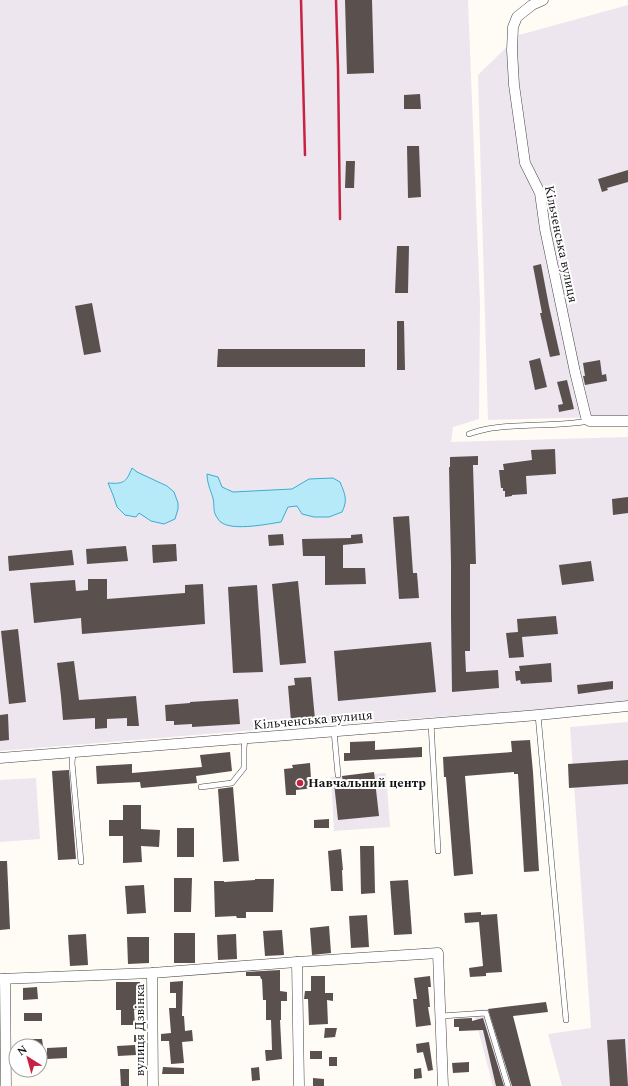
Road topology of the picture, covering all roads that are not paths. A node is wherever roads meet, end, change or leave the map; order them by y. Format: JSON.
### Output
{"nodes":[{"id":1,"x":543,"y":0,"type":"edge"},
{"id":2,"x":589,"y":421,"type":"junction"},
{"id":3,"x":628,"y":421,"type":"edge"},
{"id":4,"x":469,"y":434,"type":"dead end"},
{"id":5,"x":628,"y":706,"type":"edge"},
{"id":6,"x":538,"y":715,"type":"junction"},
{"id":7,"x":431,"y":723,"type":"junction"},
{"id":8,"x":334,"y":731,"type":"junction"},
{"id":9,"x":244,"y":738,"type":"junction"},
{"id":10,"x":73,"y":752,"type":"junction"},
{"id":11,"x":0,"y":758,"type":"edge"},
{"id":12,"x":338,"y":776,"type":"dead end"},
{"id":13,"x":200,"y":787,"type":"dead end"},
{"id":14,"x":438,"y":851,"type":"dead end"},
{"id":15,"x":81,"y":862,"type":"dead end"},
{"id":16,"x":297,"y":962,"type":"junction"},
{"id":17,"x":152,"y":973,"type":"junction"},
{"id":18,"x":2,"y":979,"type":"edge"},
{"id":19,"x":441,"y":1016,"type":"junction"},
{"id":20,"x":566,"y":1020,"type":"dead end"},
{"id":21,"x":6,"y":1086,"type":"edge"},
{"id":22,"x":153,"y":1086,"type":"edge"},
{"id":23,"x":299,"y":1086,"type":"edge"},
{"id":24,"x":443,"y":1086,"type":"edge"},
{"id":25,"x":508,"y":1086,"type":"edge"}],
"edges":[{"from":1,"to":2,"type":"street","name":"Кільченська вулиця"},
{"from":2,"to":3,"type":"street"},
{"from":2,"to":4,"type":"lane"},
{"from":5,"to":6,"type":"street","name":"Кільченська вулиця"},
{"from":6,"to":7,"type":"street","name":"Кільченська вулиця"},
{"from":6,"to":20,"type":"lane"},
{"from":7,"to":8,"type":"street","name":"Кільченська вулиця"},
{"from":7,"to":14,"type":"lane"},
{"from":8,"to":9,"type":"street","name":"Кільченська вулиця"},
{"from":8,"to":12,"type":"lane"},
{"from":9,"to":10,"type":"street","name":"Кільченська вулиця"},
{"from":9,"to":13,"type":"lane"},
{"from":10,"to":11,"type":"street","name":"Кільченська вулиця"},
{"from":10,"to":15,"type":"lane"},
{"from":16,"to":17,"type":"street"},
{"from":16,"to":19,"type":"street"},
{"from":16,"to":23,"type":"street"},
{"from":17,"to":18,"type":"street"},
{"from":17,"to":22,"type":"street","name":"вулиця Дзвінка"},
{"from":18,"to":21,"type":"street"},
{"from":19,"to":24,"type":"street"},
{"from":19,"to":25,"type":"lane"}]}
